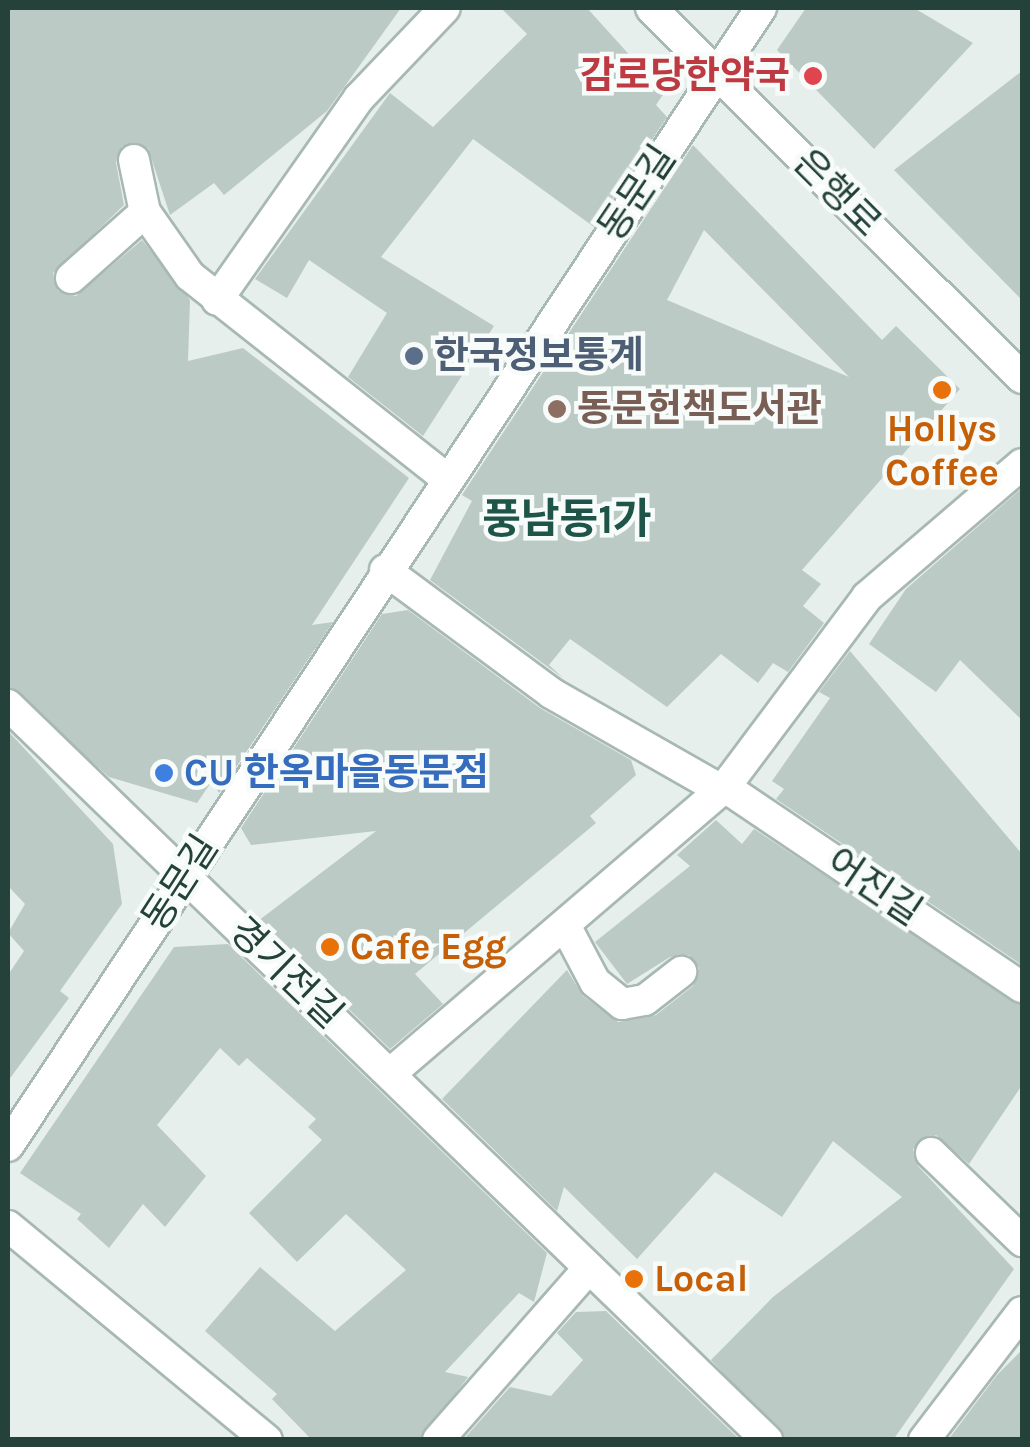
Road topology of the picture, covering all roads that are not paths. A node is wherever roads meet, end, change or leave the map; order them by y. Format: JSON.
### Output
{"nodes":[{"id":1,"x":444,"y":8,"type":"edge"},
{"id":2,"x":651,"y":8,"type":"edge"},
{"id":3,"x":761,"y":8,"type":"edge"},
{"id":4,"x":718,"y":73,"type":"junction"},
{"id":5,"x":134,"y":160,"type":"dead end"},
{"id":6,"x":145,"y":212,"type":"junction"},
{"id":7,"x":71,"y":278,"type":"dead end"},
{"id":8,"x":217,"y":300,"type":"junction"},
{"id":9,"x":1022,"y":378,"type":"edge"},
{"id":10,"x":1022,"y":464,"type":"edge"},
{"id":11,"x":447,"y":479,"type":"junction"},
{"id":12,"x":385,"y":570,"type":"junction"},
{"id":13,"x":8,"y":706,"type":"edge"},
{"id":14,"x":722,"y":788,"type":"junction"},
{"id":15,"x":184,"y":876,"type":"junction"},
{"id":16,"x":567,"y":929,"type":"junction"},
{"id":17,"x":681,"y":972,"type":"dead end"},
{"id":18,"x":1022,"y":987,"type":"edge"},
{"id":19,"x":391,"y":1074,"type":"junction"},
{"id":20,"x":8,"y":1146,"type":"edge"},
{"id":21,"x":931,"y":1153,"type":"dead end"},
{"id":22,"x":8,"y":1226,"type":"edge"},
{"id":23,"x":1022,"y":1241,"type":"edge"},
{"id":24,"x":589,"y":1268,"type":"junction"},
{"id":25,"x":1022,"y":1312,"type":"edge"},
{"id":26,"x":267,"y":1440,"type":"edge"},
{"id":27,"x":438,"y":1440,"type":"edge"},
{"id":28,"x":767,"y":1440,"type":"edge"},
{"id":29,"x":924,"y":1440,"type":"edge"}],
"edges":[{"from":1,"to":8,"type":"street"},
{"from":2,"to":4,"type":"street","name":"은행로"},
{"from":3,"to":4,"type":"street","name":"동문길"},
{"from":4,"to":9,"type":"street","name":"은행로"},
{"from":4,"to":11,"type":"street","name":"동문길"},
{"from":5,"to":6,"type":"street"},
{"from":6,"to":7,"type":"street"},
{"from":6,"to":8,"type":"street"},
{"from":8,"to":11,"type":"street"},
{"from":10,"to":14,"type":"street"},
{"from":11,"to":12,"type":"street","name":"동문길"},
{"from":12,"to":14,"type":"street"},
{"from":12,"to":15,"type":"street","name":"동문길"},
{"from":13,"to":15,"type":"street","name":"경기전길"},
{"from":14,"to":16,"type":"street"},
{"from":14,"to":18,"type":"street","name":"어진길"},
{"from":15,"to":19,"type":"street","name":"경기전길"},
{"from":15,"to":20,"type":"street","name":"동문길"},
{"from":16,"to":17,"type":"street"},
{"from":16,"to":19,"type":"street"},
{"from":19,"to":24,"type":"street","name":"경기전길"},
{"from":21,"to":23,"type":"street"},
{"from":22,"to":26,"type":"street"},
{"from":24,"to":27,"type":"street"},
{"from":24,"to":28,"type":"street","name":"경기전길"},
{"from":25,"to":29,"type":"street"}]}
